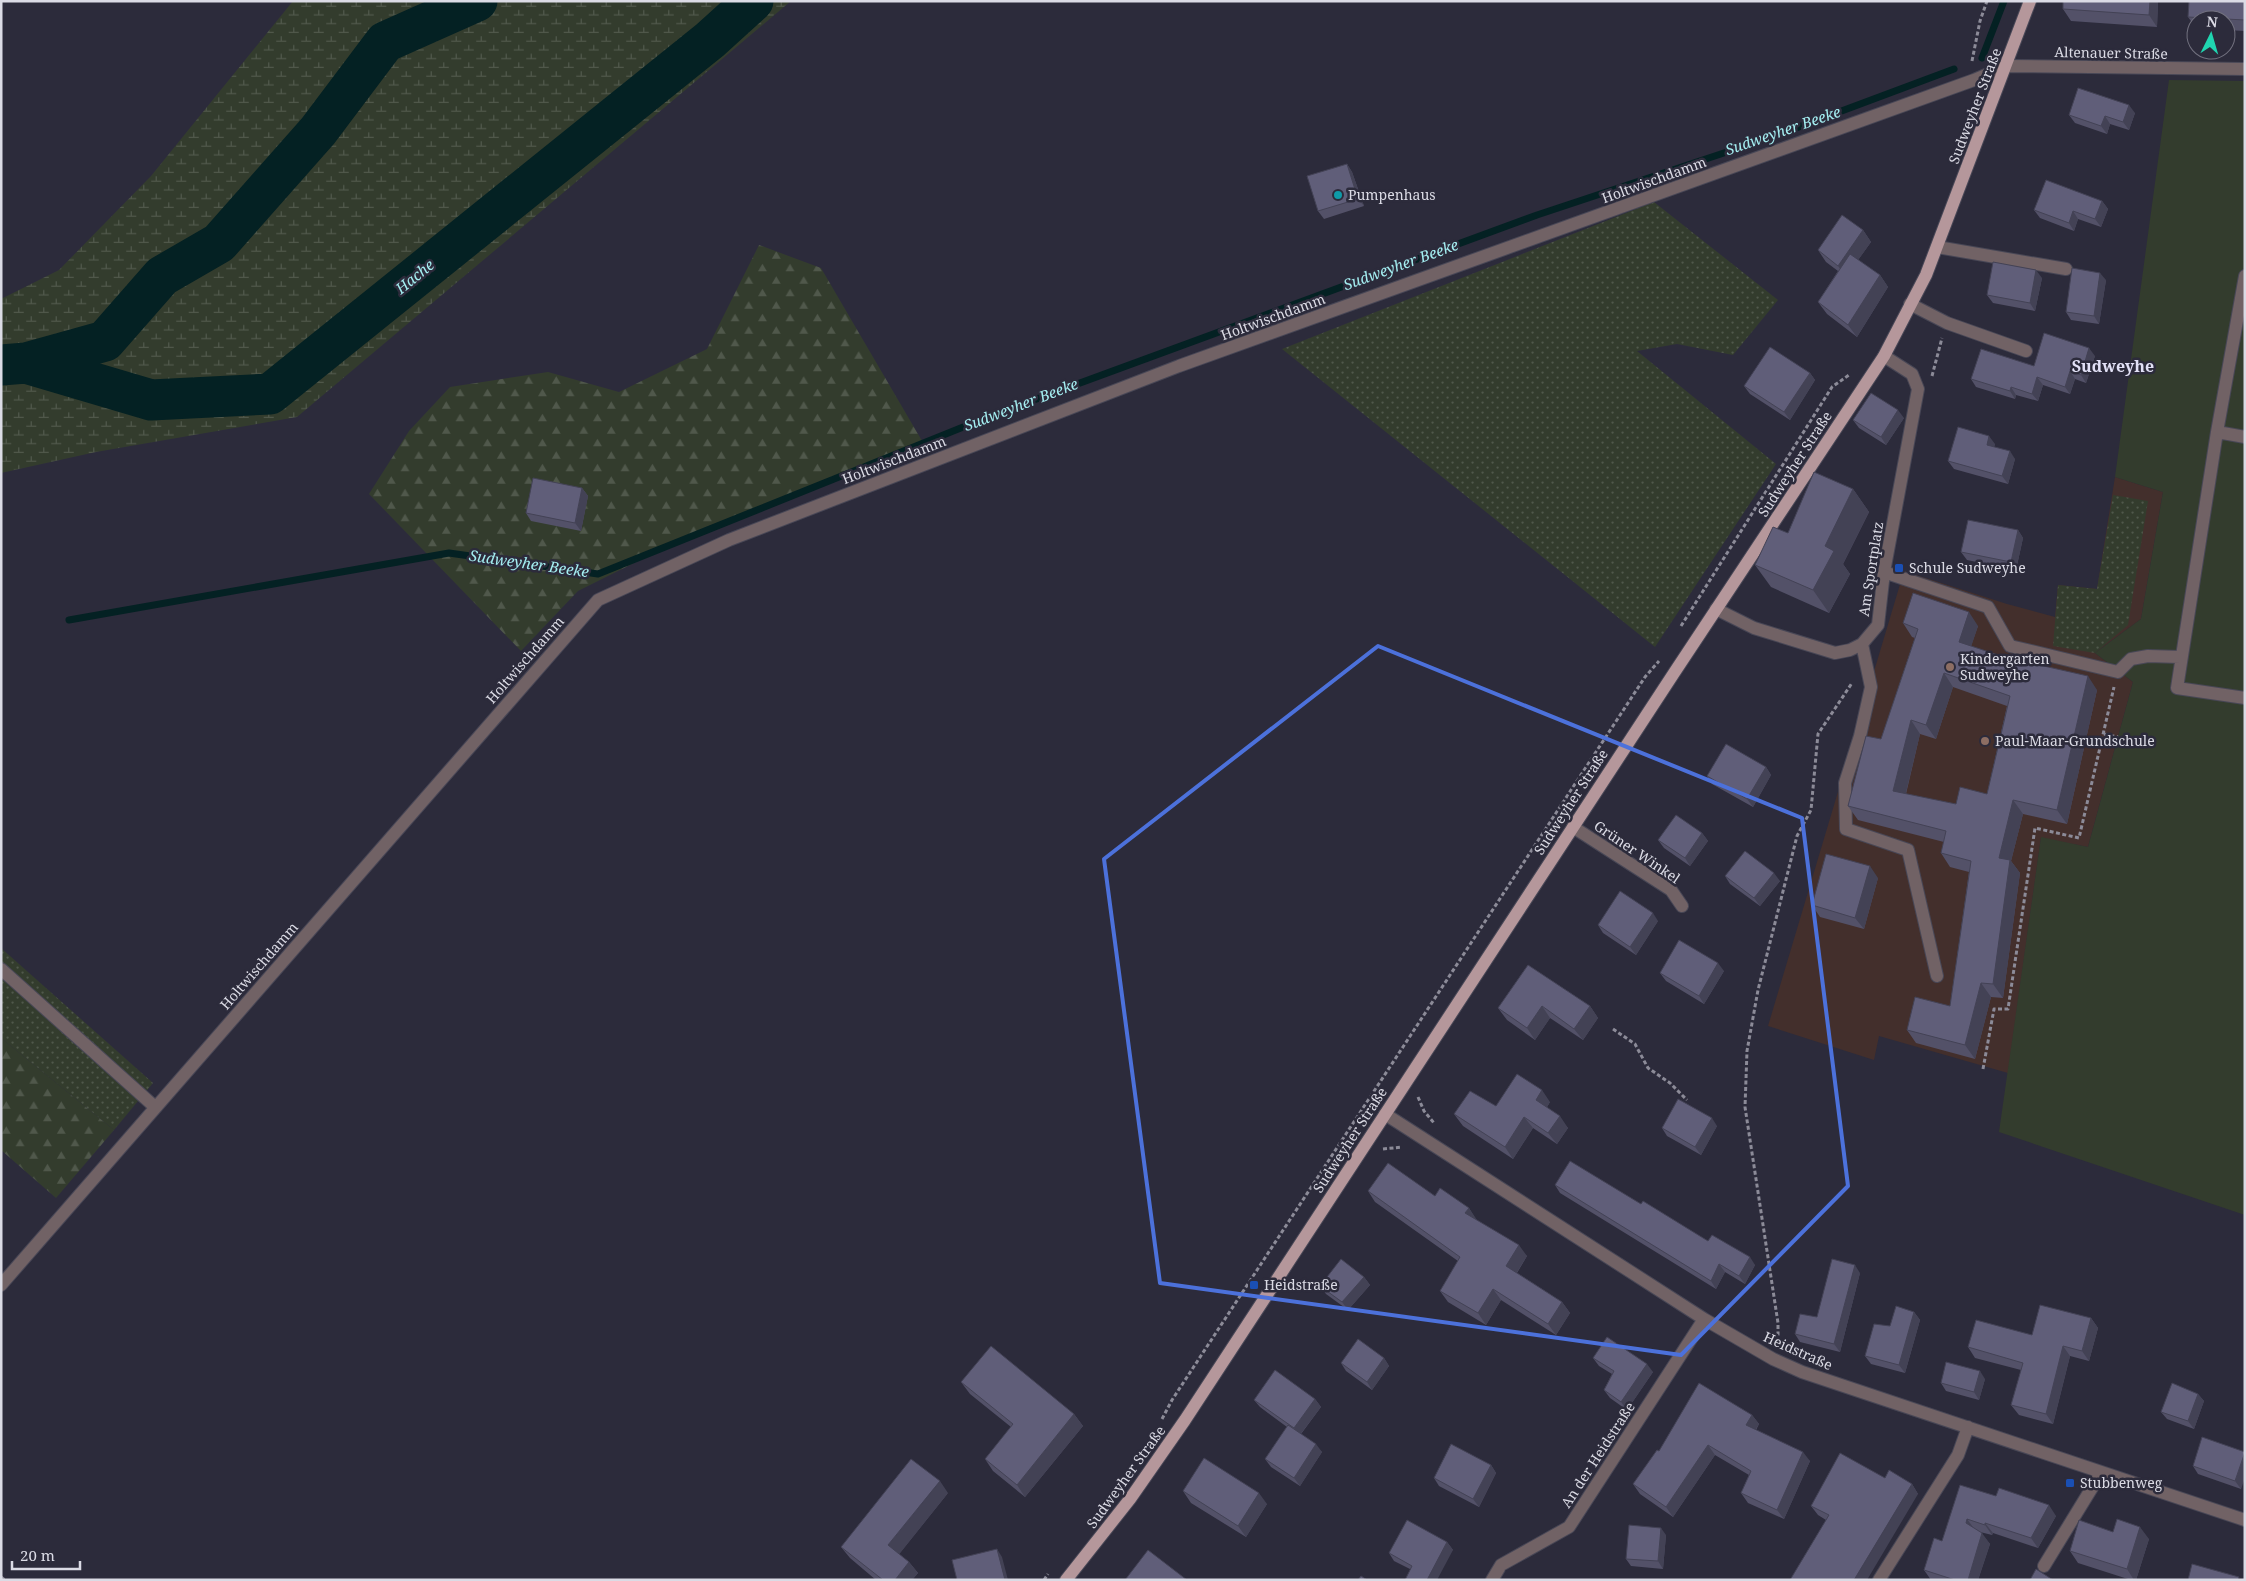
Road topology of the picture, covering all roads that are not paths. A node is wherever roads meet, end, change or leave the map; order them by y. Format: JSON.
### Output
{"nodes":[{"id":1,"x":2030,"y":1,"type":"edge"},
{"id":2,"x":2007,"y":66,"type":"junction"},
{"id":3,"x":2245,"y":70,"type":"edge"},
{"id":4,"x":1936,"y":247,"type":"junction"},
{"id":5,"x":2066,"y":270,"type":"dead end"},
{"id":6,"x":2245,"y":276,"type":"edge"},
{"id":7,"x":1910,"y":304,"type":"junction"},
{"id":8,"x":2026,"y":351,"type":"dead end"},
{"id":9,"x":1884,"y":356,"type":"junction"},
{"id":10,"x":2217,"y":432,"type":"junction"},
{"id":11,"x":2245,"y":437,"type":"edge"},
{"id":12,"x":1884,"y":572,"type":"junction"},
{"id":13,"x":1716,"y":609,"type":"junction"},
{"id":14,"x":1862,"y":644,"type":"junction"},
{"id":15,"x":2180,"y":658,"type":"junction"},
{"id":16,"x":2245,"y":698,"type":"edge"},
{"id":17,"x":1573,"y":827,"type":"junction"},
{"id":18,"x":1682,"y":906,"type":"dead end"},
{"id":19,"x":1,"y":969,"type":"edge"},
{"id":20,"x":1937,"y":976,"type":"dead end"},
{"id":21,"x":155,"y":1108,"type":"junction"},
{"id":22,"x":1384,"y":1114,"type":"junction"},
{"id":23,"x":1,"y":1285,"type":"edge"},
{"id":24,"x":1704,"y":1319,"type":"junction"},
{"id":25,"x":1968,"y":1427,"type":"junction"},
{"id":26,"x":2101,"y":1473,"type":"junction"},
{"id":27,"x":2245,"y":1520,"type":"edge"},
{"id":28,"x":2044,"y":1566,"type":"dead end"},
{"id":29,"x":1066,"y":1580,"type":"edge"},
{"id":30,"x":1492,"y":1580,"type":"edge"},
{"id":31,"x":1879,"y":1580,"type":"edge"}],
"edges":[{"from":1,"to":2,"type":"main road","name":"Sudweyher Straße"},
{"from":2,"to":3,"type":"street","name":"Altenauer Straße"},
{"from":2,"to":4,"type":"main road","name":"Sudweyher Straße"},
{"from":2,"to":21,"type":"street","name":"Holtwischdamm"},
{"from":4,"to":5,"type":"street"},
{"from":4,"to":7,"type":"main road","name":"Sudweyher Straße"},
{"from":6,"to":10,"type":"street"},
{"from":7,"to":8,"type":"street"},
{"from":7,"to":9,"type":"main road","name":"Sudweyher Straße"},
{"from":9,"to":12,"type":"street","name":"Am Sportplatz"},
{"from":9,"to":13,"type":"main road","name":"Sudweyher Straße"},
{"from":10,"to":11,"type":"street"},
{"from":10,"to":15,"type":"street"},
{"from":12,"to":14,"type":"street","name":"Am Sportplatz"},
{"from":12,"to":15,"type":"street"},
{"from":13,"to":14,"type":"street"},
{"from":13,"to":17,"type":"main road","name":"Sudweyher Straße"},
{"from":14,"to":20,"type":"street"},
{"from":15,"to":16,"type":"street"},
{"from":17,"to":18,"type":"street","name":"Grüner Winkel"},
{"from":17,"to":22,"type":"main road","name":"Sudweyher Straße"},
{"from":19,"to":21,"type":"street"},
{"from":21,"to":23,"type":"street","name":"Holtwischdamm"},
{"from":22,"to":24,"type":"street","name":"Heidstraße"},
{"from":22,"to":29,"type":"main road","name":"Sudweyher Straße"},
{"from":24,"to":25,"type":"street","name":"Heidstraße"},
{"from":24,"to":30,"type":"street","name":"An der Heidstraße"},
{"from":25,"to":26,"type":"street","name":"Heidstraße"},
{"from":25,"to":31,"type":"street"},
{"from":26,"to":27,"type":"street","name":"Heidstraße"},
{"from":26,"to":28,"type":"street"}]}
